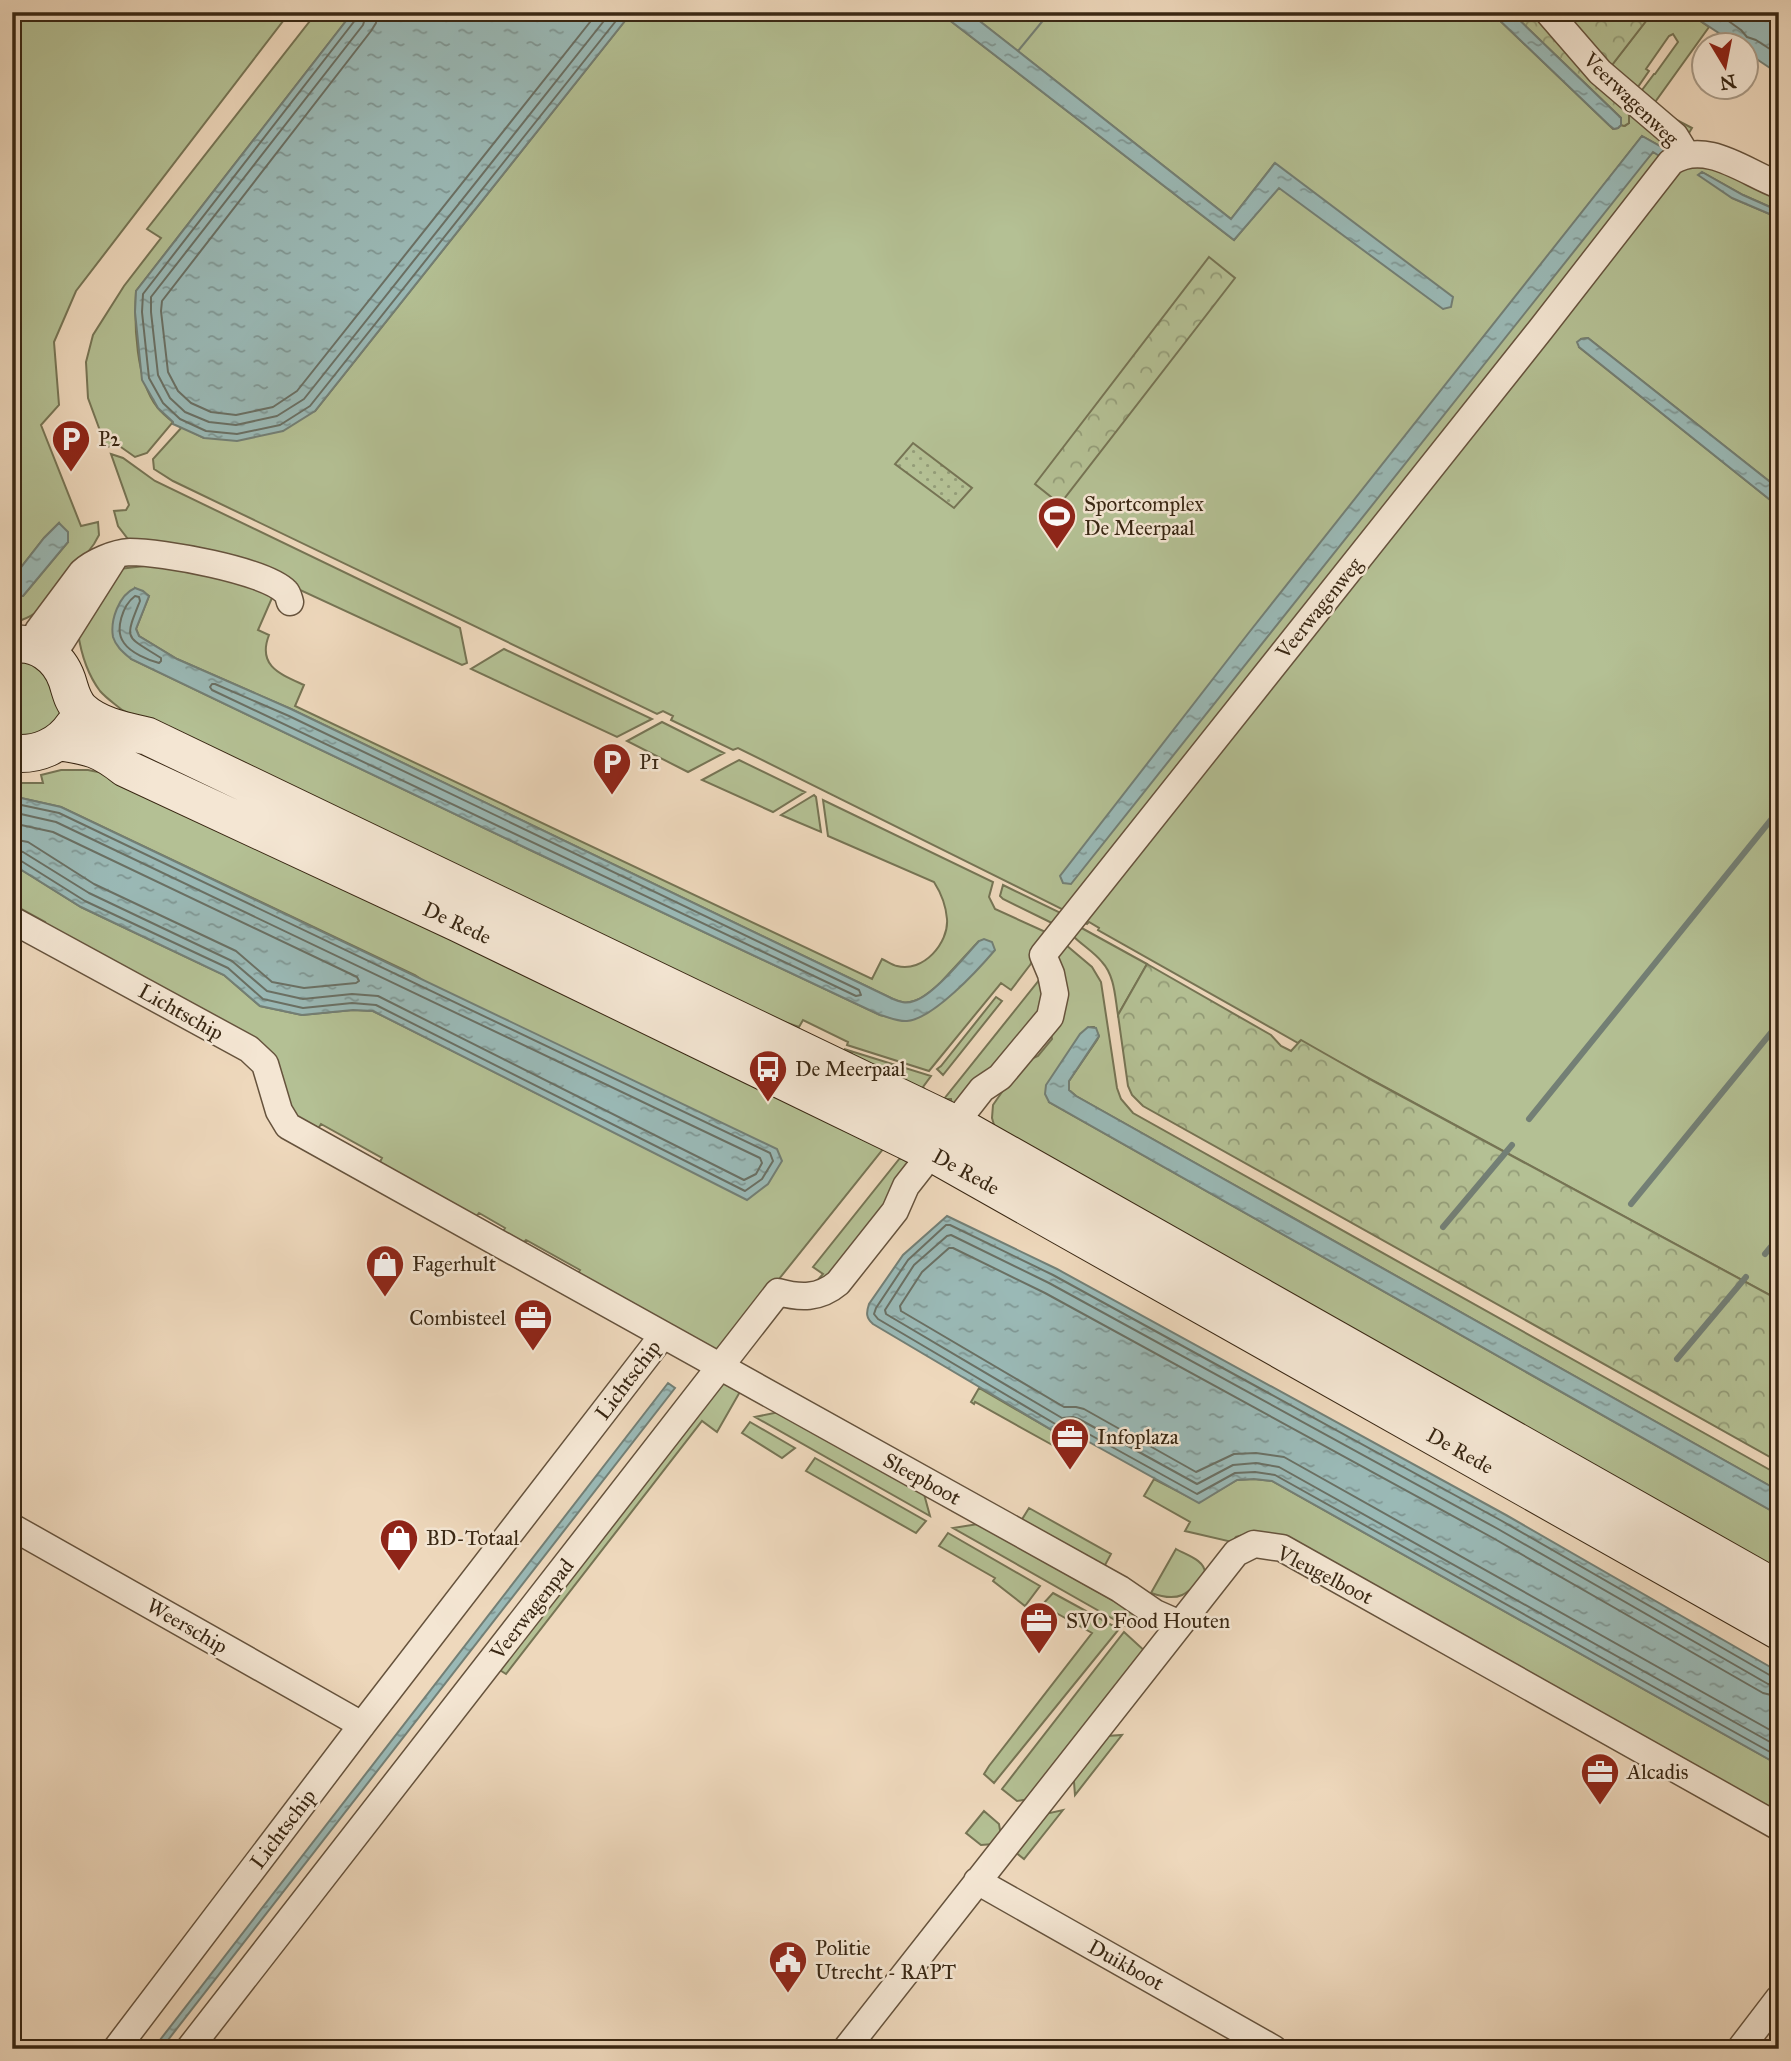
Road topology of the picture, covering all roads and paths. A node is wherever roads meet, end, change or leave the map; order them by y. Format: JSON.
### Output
{"nodes":[{"id":1,"x":1548,"y":12,"type":"edge"},
{"id":2,"x":1686,"y":154,"type":"junction"},
{"id":3,"x":1779,"y":185,"type":"edge"},
{"id":4,"x":290,"y":601,"type":"dead end"},
{"id":5,"x":31,"y":638,"type":"edge"},
{"id":6,"x":83,"y":701,"type":"junction"},
{"id":7,"x":63,"y":750,"type":"junction"},
{"id":8,"x":12,"y":753,"type":"edge"},
{"id":9,"x":12,"y":768,"type":"edge"},
{"id":10,"x":12,"y":920,"type":"edge"},
{"id":11,"x":961,"y":1127,"type":"junction"},
{"id":12,"x":939,"y":1156,"type":"junction"},
{"id":13,"x":663,"y":1335,"type":"junction"},
{"id":14,"x":720,"y":1367,"type":"junction"},
{"id":15,"x":12,"y":1527,"type":"edge"},
{"id":16,"x":1779,"y":1590,"type":"edge"},
{"id":17,"x":1180,"y":1624,"type":"junction"},
{"id":18,"x":1779,"y":1631,"type":"edge"},
{"id":19,"x":362,"y":1725,"type":"junction"},
{"id":20,"x":1779,"y":1827,"type":"edge"},
{"id":21,"x":977,"y":1881,"type":"junction"},
{"id":22,"x":1779,"y":1998,"type":"edge"},
{"id":23,"x":116,"y":2049,"type":"edge"},
{"id":24,"x":189,"y":2049,"type":"edge"},
{"id":25,"x":846,"y":2049,"type":"edge"},
{"id":26,"x":1275,"y":2049,"type":"edge"},
{"id":27,"x":1740,"y":2049,"type":"edge"}],
"edges":[{"from":1,"to":2,"type":"street","name":"Veerwagenweg"},
{"from":2,"to":3,"type":"street","name":"Veerwagenweg"},
{"from":2,"to":11,"type":"street","name":"Veerwagenweg"},
{"from":4,"to":5,"type":"street"},
{"from":5,"to":6,"type":"main road"},
{"from":6,"to":7,"type":"main road"},
{"from":6,"to":11,"type":"main road","name":"De Rede"},
{"from":7,"to":8,"type":"main road"},
{"from":7,"to":9,"type":"main road"},
{"from":7,"to":12,"type":"main road","name":"De Rede"},
{"from":10,"to":13,"type":"street","name":"Lichtschip"},
{"from":11,"to":12,"type":"street","name":"Veerwagenweg"},
{"from":11,"to":16,"type":"main road","name":"De Rede"},
{"from":12,"to":14,"type":"street","name":"Veerwagenpad"},
{"from":12,"to":18,"type":"main road","name":"De Rede"},
{"from":13,"to":14,"type":"street","name":"Sleepboot"},
{"from":13,"to":19,"type":"street","name":"Lichtschip"},
{"from":14,"to":17,"type":"street","name":"Sleepboot"},
{"from":14,"to":24,"type":"street","name":"Veerwagenpad"},
{"from":15,"to":19,"type":"street","name":"Weerschip"},
{"from":17,"to":20,"type":"street","name":"Vleugelboot"},
{"from":17,"to":21,"type":"street","name":"Vleugelboot"},
{"from":19,"to":23,"type":"street","name":"Lichtschip"},
{"from":21,"to":25,"type":"street","name":"Vleugelboot"},
{"from":21,"to":26,"type":"street","name":"Duikboot"},
{"from":22,"to":27,"type":"street"}]}
